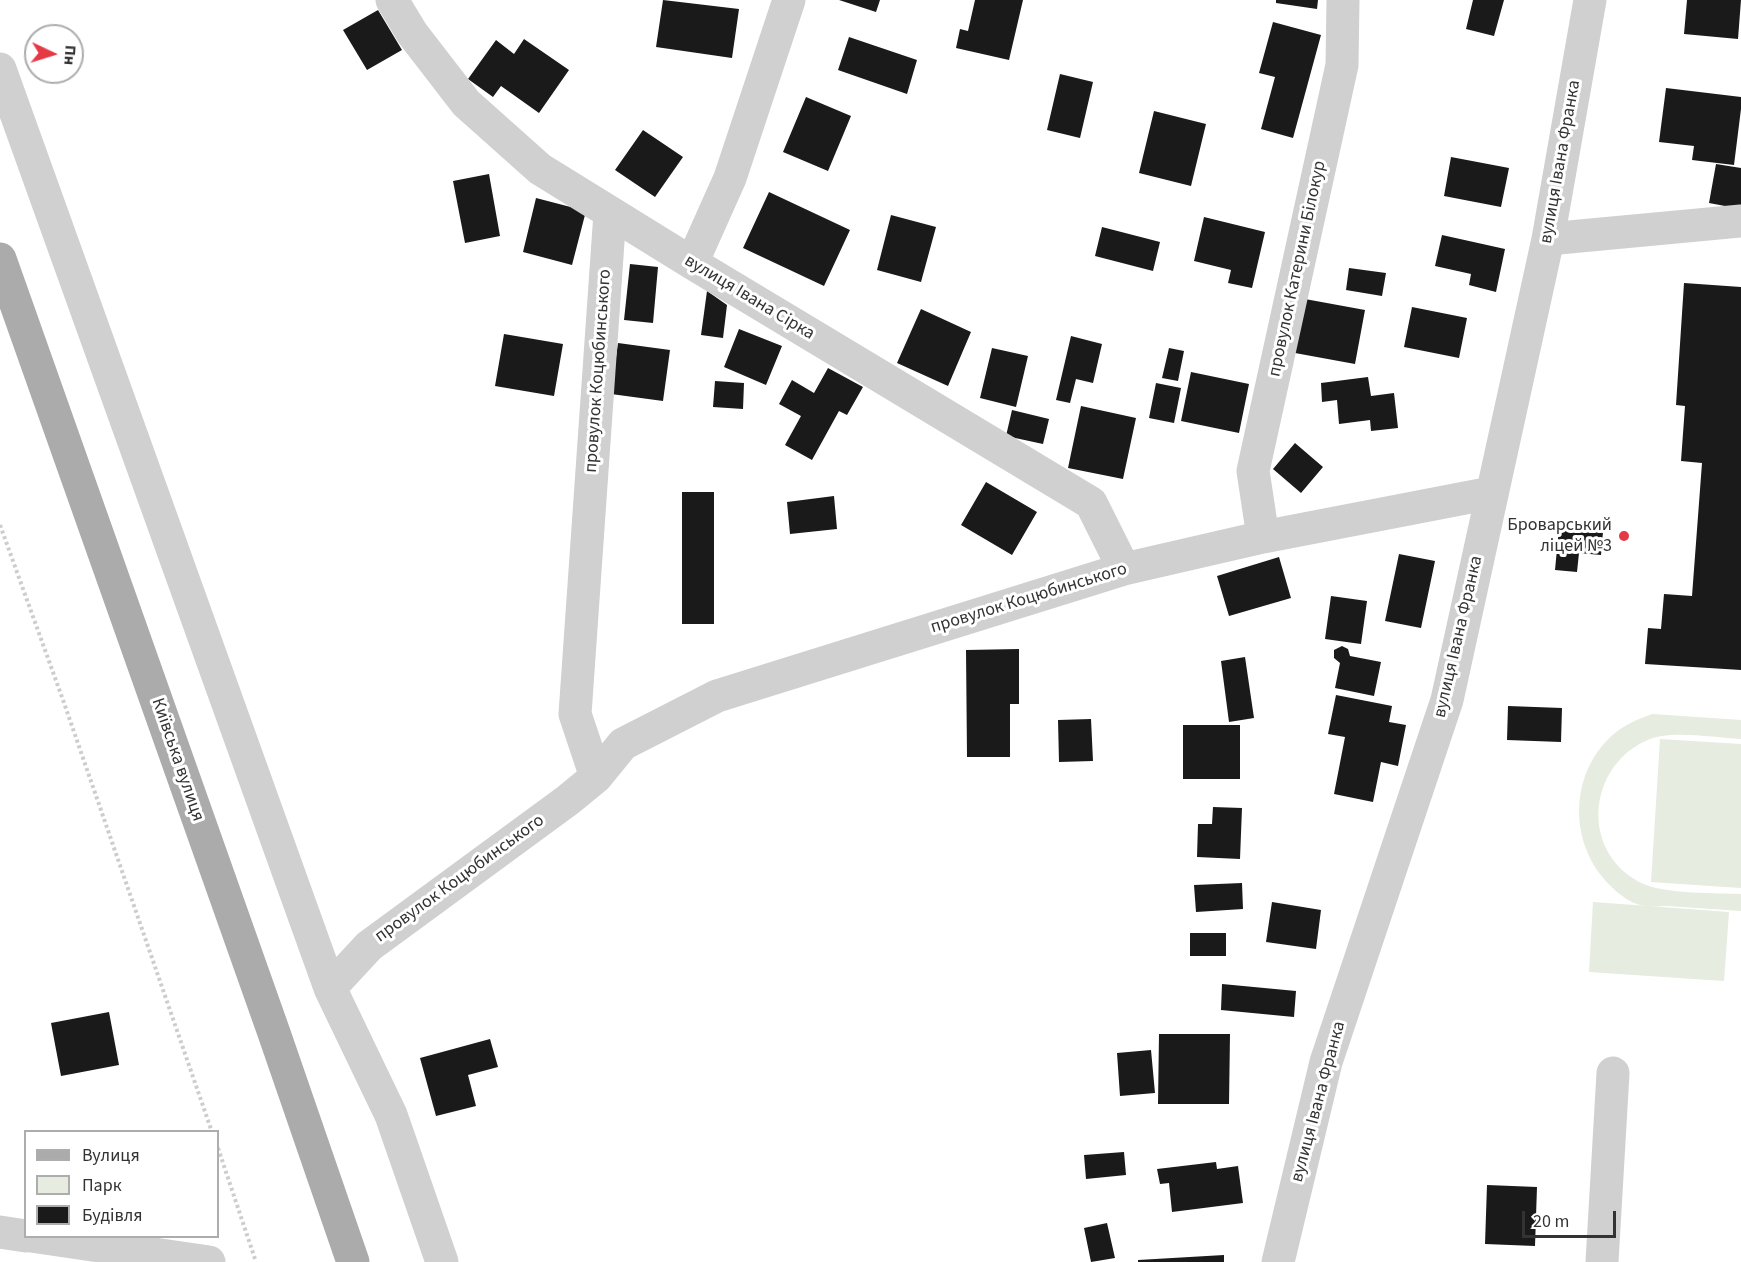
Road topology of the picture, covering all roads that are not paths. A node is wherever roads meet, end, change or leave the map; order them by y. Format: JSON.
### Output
{"nodes":[{"id":1,"x":392,"y":0,"type":"edge"},
{"id":2,"x":789,"y":0,"type":"edge"},
{"id":3,"x":1343,"y":0,"type":"edge"},
{"id":4,"x":1590,"y":0,"type":"edge"},
{"id":5,"x":0,"y":69,"type":"edge"},
{"id":6,"x":610,"y":213,"type":"junction"},
{"id":7,"x":1741,"y":221,"type":"edge"},
{"id":8,"x":1548,"y":238,"type":"junction"},
{"id":9,"x":0,"y":259,"type":"edge"},
{"id":10,"x":692,"y":263,"type":"junction"},
{"id":11,"x":1491,"y":493,"type":"junction"},
{"id":12,"x":1263,"y":537,"type":"junction"},
{"id":13,"x":1124,"y":569,"type":"junction"},
{"id":14,"x":596,"y":777,"type":"junction"},
{"id":15,"x":330,"y":988,"type":"junction"},
{"id":16,"x":1613,"y":1073,"type":"dead end"},
{"id":17,"x":0,"y":1232,"type":"edge"},
{"id":18,"x":24,"y":1236,"type":"edge"},
{"id":19,"x":45,"y":1238,"type":"edge"},
{"id":20,"x":209,"y":1262,"type":"edge"},
{"id":21,"x":353,"y":1262,"type":"edge"},
{"id":22,"x":442,"y":1262,"type":"edge"},
{"id":23,"x":1278,"y":1262,"type":"edge"},
{"id":24,"x":1602,"y":1262,"type":"edge"}],
"edges":[{"from":1,"to":6,"type":"street","name":"вулиця Івана Сірка"},
{"from":2,"to":10,"type":"street"},
{"from":3,"to":12,"type":"street","name":"провулок Катерини Білокур"},
{"from":4,"to":8,"type":"street","name":"вулиця Івана Франка"},
{"from":5,"to":15,"type":"street"},
{"from":6,"to":10,"type":"street","name":"вулиця Івана Сірка"},
{"from":6,"to":14,"type":"street","name":"провулок Коцюбинського"},
{"from":7,"to":8,"type":"street"},
{"from":8,"to":11,"type":"street","name":"вулиця Івана Франка"},
{"from":9,"to":21,"type":"main road","name":"Київська вулиця"},
{"from":10,"to":13,"type":"street","name":"вулиця Івана Сірка"},
{"from":11,"to":12,"type":"street","name":"провулок Коцюбинського"},
{"from":11,"to":23,"type":"street","name":"вулиця Івана Франка"},
{"from":12,"to":13,"type":"street","name":"провулок Коцюбинського"},
{"from":13,"to":14,"type":"street","name":"провулок Коцюбинського"},
{"from":14,"to":15,"type":"street","name":"провулок Коцюбинського"},
{"from":15,"to":22,"type":"street"},
{"from":16,"to":24,"type":"street"},
{"from":17,"to":18,"type":"street"},
{"from":19,"to":20,"type":"street"}]}
